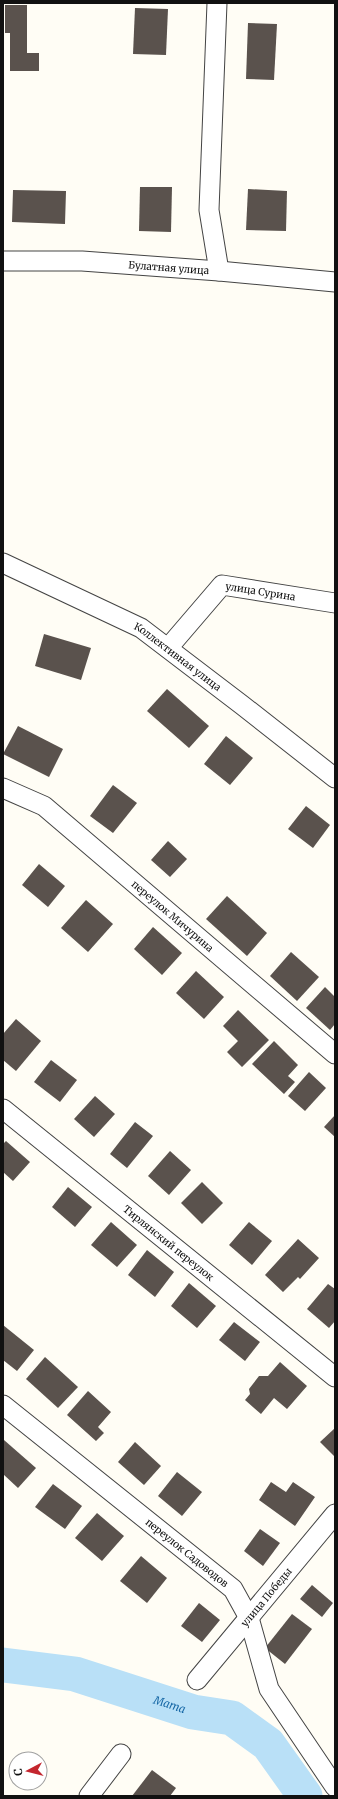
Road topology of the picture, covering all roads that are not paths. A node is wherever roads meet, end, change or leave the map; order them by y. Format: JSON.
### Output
{"nodes":[{"id":1,"x":217,"y":3,"type":"edge"},
{"id":2,"x":3,"y":261,"type":"edge"},
{"id":3,"x":219,"y":271,"type":"junction"},
{"id":4,"x":335,"y":282,"type":"edge"},
{"id":5,"x":3,"y":563,"type":"edge"},
{"id":6,"x":335,"y":603,"type":"edge"},
{"id":7,"x":168,"y":648,"type":"junction"},
{"id":8,"x":335,"y":778,"type":"edge"},
{"id":9,"x":3,"y":788,"type":"edge"},
{"id":10,"x":335,"y":1054,"type":"edge"},
{"id":11,"x":3,"y":1109,"type":"edge"},
{"id":12,"x":335,"y":1377,"type":"edge"},
{"id":13,"x":3,"y":1405,"type":"edge"},
{"id":14,"x":335,"y":1514,"type":"edge"},
{"id":15,"x":249,"y":1618,"type":"junction"},
{"id":16,"x":198,"y":1680,"type":"dead end"},
{"id":17,"x":121,"y":1754,"type":"dead end"},
{"id":18,"x":335,"y":1787,"type":"edge"},
{"id":19,"x":89,"y":1796,"type":"edge"}],
"edges":[{"from":1,"to":3,"type":"street"},
{"from":2,"to":3,"type":"street","name":"Булатная улица"},
{"from":3,"to":4,"type":"street","name":"Булатная улица"},
{"from":5,"to":7,"type":"street","name":"Коллективная улица"},
{"from":6,"to":7,"type":"street","name":"улица Сурина"},
{"from":7,"to":8,"type":"street","name":"Коллективная улица"},
{"from":9,"to":10,"type":"street","name":"переулок Мичурина"},
{"from":11,"to":12,"type":"street","name":"Тирлянский переулок"},
{"from":13,"to":15,"type":"street","name":"переулок Садоводов"},
{"from":14,"to":15,"type":"street","name":"улица Победы"},
{"from":15,"to":16,"type":"street","name":"улица Победы"},
{"from":15,"to":18,"type":"street","name":"переулок Садоводов"},
{"from":17,"to":19,"type":"street"}]}
